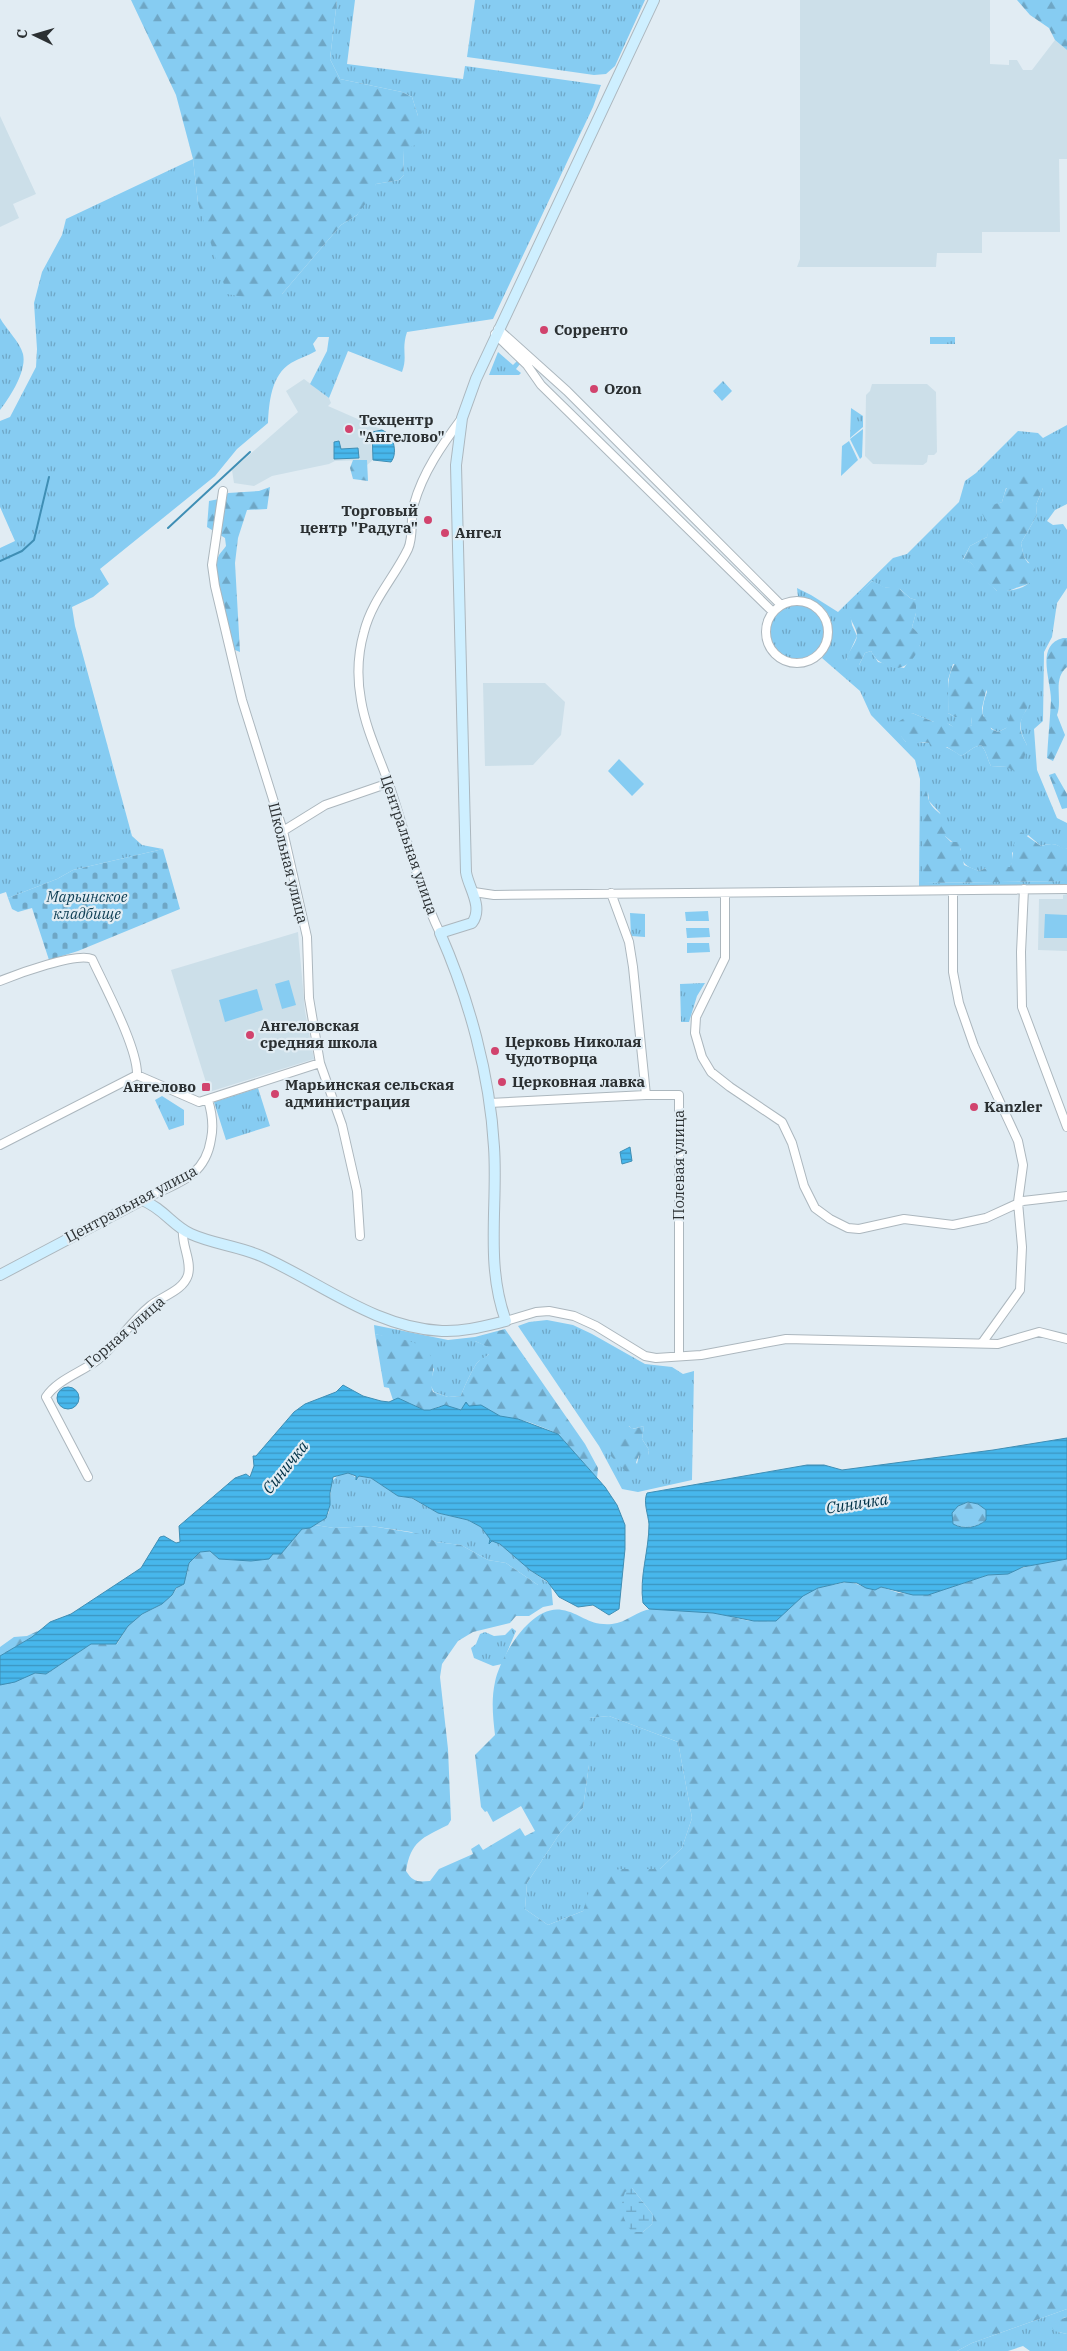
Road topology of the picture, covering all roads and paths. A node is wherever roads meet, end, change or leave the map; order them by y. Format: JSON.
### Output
{"nodes":[{"id":1,"x":654,"y":0,"type":"edge"},
{"id":2,"x":497,"y":332,"type":"junction"},
{"id":3,"x":462,"y":418,"type":"junction"},
{"id":4,"x":223,"y":492,"type":"dead end"},
{"id":5,"x":782,"y":605,"type":"junction"},
{"id":6,"x":773,"y":612,"type":"junction"},
{"id":7,"x":389,"y":783,"type":"junction"},
{"id":8,"x":283,"y":831,"type":"junction"},
{"id":9,"x":1024,"y":889,"type":"junction"},
{"id":10,"x":1067,"y":889,"type":"edge"},
{"id":11,"x":953,"y":891,"type":"junction"},
{"id":12,"x":474,"y":892,"type":"junction"},
{"id":13,"x":611,"y":893,"type":"junction"},
{"id":14,"x":725,"y":894,"type":"junction"},
{"id":15,"x":440,"y":933,"type":"junction"},
{"id":16,"x":0,"y":981,"type":"edge"},
{"id":17,"x":320,"y":1063,"type":"junction"},
{"id":18,"x":137,"y":1075,"type":"junction"},
{"id":19,"x":646,"y":1095,"type":"junction"},
{"id":20,"x":208,"y":1100,"type":"junction"},
{"id":21,"x":490,"y":1102,"type":"junction"},
{"id":22,"x":1067,"y":1127,"type":"edge"},
{"id":23,"x":0,"y":1145,"type":"edge"},
{"id":24,"x":1067,"y":1196,"type":"edge"},
{"id":25,"x":142,"y":1200,"type":"junction"},
{"id":26,"x":1018,"y":1202,"type":"junction"},
{"id":27,"x":183,"y":1229,"type":"junction"},
{"id":28,"x":360,"y":1236,"type":"dead end"},
{"id":29,"x":0,"y":1275,"type":"edge"},
{"id":30,"x":506,"y":1321,"type":"junction"},
{"id":31,"x":1067,"y":1339,"type":"edge"},
{"id":32,"x":982,"y":1342,"type":"junction"},
{"id":33,"x":680,"y":1355,"type":"junction"},
{"id":34,"x":88,"y":1477,"type":"dead end"}],
"edges":[{"from":1,"to":2,"type":"street"},
{"from":2,"to":3,"type":"street"},
{"from":2,"to":5,"type":"street"},
{"from":2,"to":6,"type":"street"},
{"from":3,"to":7,"type":"street","name":"Центральная улица"},
{"from":3,"to":12,"type":"street"},
{"from":4,"to":8,"type":"street","name":"Школьная улица"},
{"from":5,"to":6,"type":"street"},
{"from":5,"to":6,"type":"street"},
{"from":7,"to":8,"type":"street"},
{"from":7,"to":15,"type":"street","name":"Центральная улица"},
{"from":8,"to":17,"type":"street","name":"Школьная улица"},
{"from":9,"to":10,"type":"street"},
{"from":9,"to":11,"type":"street"},
{"from":9,"to":22,"type":"street"},
{"from":11,"to":14,"type":"street"},
{"from":11,"to":26,"type":"street"},
{"from":12,"to":13,"type":"street"},
{"from":12,"to":15,"type":"street"},
{"from":13,"to":14,"type":"street"},
{"from":13,"to":19,"type":"street"},
{"from":14,"to":26,"type":"street"},
{"from":15,"to":21,"type":"street","name":"Центральная улица"},
{"from":16,"to":18,"type":"street"},
{"from":17,"to":20,"type":"street"},
{"from":17,"to":28,"type":"street","name":"Школьная улица"},
{"from":18,"to":20,"type":"street"},
{"from":18,"to":23,"type":"street"},
{"from":19,"to":21,"type":"street"},
{"from":19,"to":33,"type":"street","name":"Полевая улица"},
{"from":20,"to":25,"type":"street","name":"Центральная улица"},
{"from":21,"to":30,"type":"street","name":"Центральная улица"},
{"from":24,"to":26,"type":"street"},
{"from":25,"to":27,"type":"street"},
{"from":25,"to":29,"type":"street","name":"Центральная улица"},
{"from":26,"to":32,"type":"street"},
{"from":27,"to":30,"type":"street"},
{"from":27,"to":34,"type":"street","name":"Горная улица"},
{"from":30,"to":33,"type":"street"},
{"from":31,"to":32,"type":"street"},
{"from":32,"to":33,"type":"street"}]}
